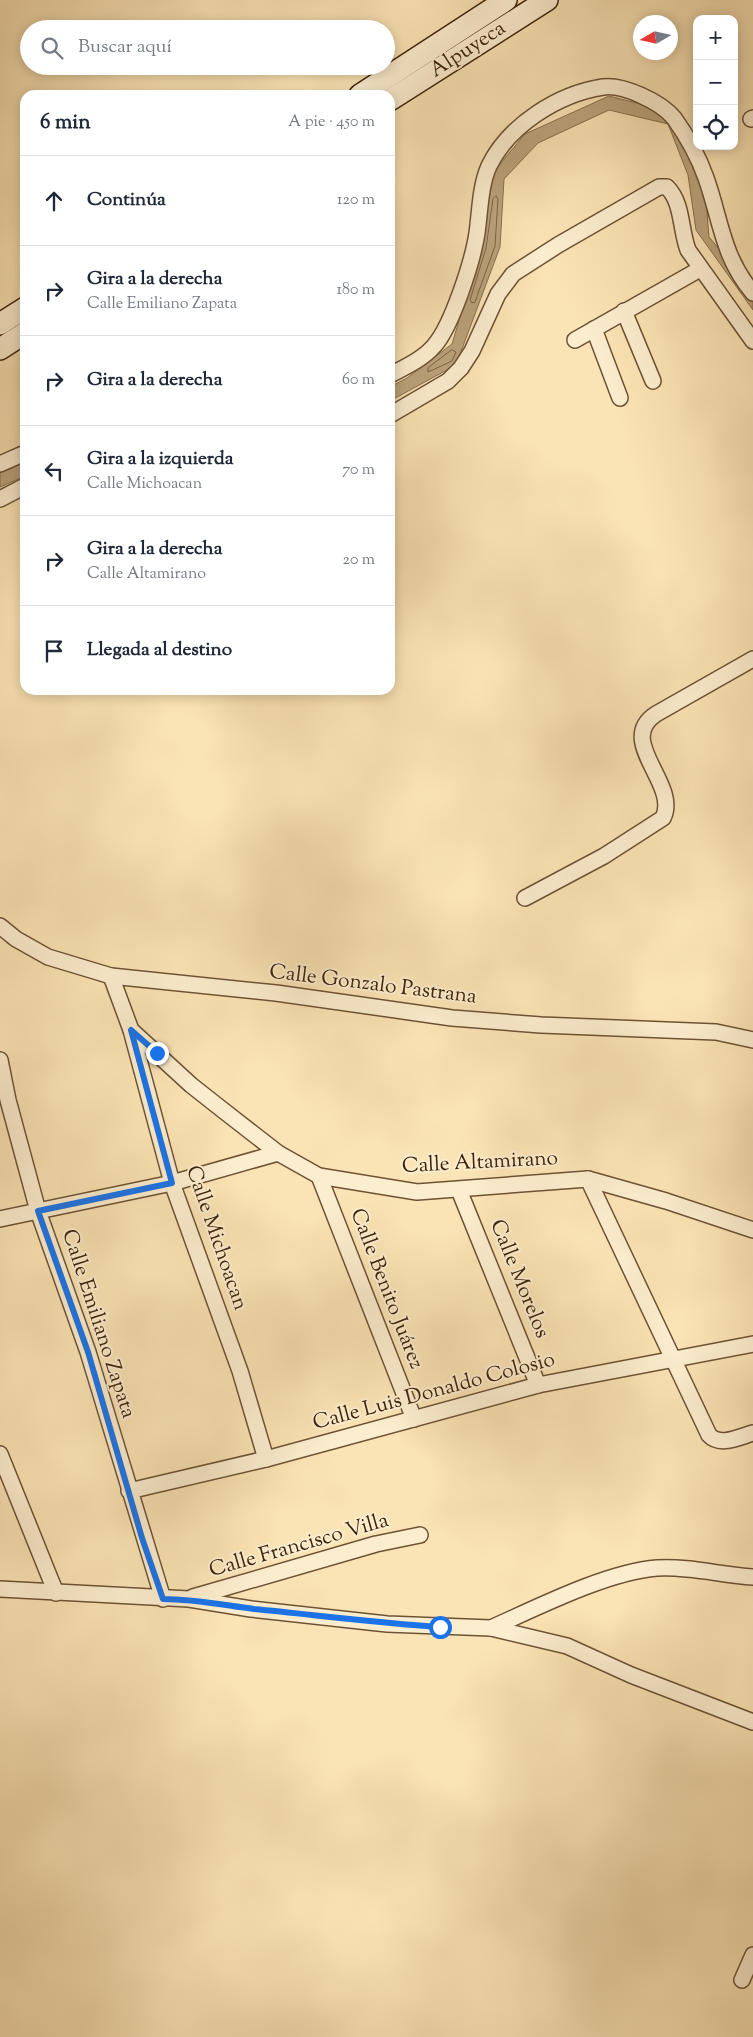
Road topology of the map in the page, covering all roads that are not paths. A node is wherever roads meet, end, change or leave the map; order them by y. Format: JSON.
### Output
{"nodes":[{"id":1,"x":506,"y":0,"type":"edge"},
{"id":2,"x":546,"y":0,"type":"edge"},
{"id":3,"x":395,"y":72,"type":"edge"},
{"id":4,"x":391,"y":75,"type":"edge"},
{"id":5,"x":368,"y":90,"type":"edge"},
{"id":6,"x":395,"y":97,"type":"edge"},
{"id":7,"x":700,"y":269,"type":"junction"},
{"id":8,"x":753,"y":293,"type":"edge"},
{"id":9,"x":20,"y":311,"type":"edge"},
{"id":10,"x":624,"y":311,"type":"junction"},
{"id":11,"x":0,"y":324,"type":"edge"},
{"id":12,"x":594,"y":330,"type":"junction"},
{"id":13,"x":20,"y":336,"type":"edge"},
{"id":14,"x":575,"y":340,"type":"dead end"},
{"id":15,"x":753,"y":341,"type":"edge"},
{"id":16,"x":0,"y":349,"type":"edge"},
{"id":17,"x":395,"y":372,"type":"edge"},
{"id":18,"x":653,"y":381,"type":"dead end"},
{"id":19,"x":620,"y":398,"type":"dead end"},
{"id":20,"x":395,"y":412,"type":"edge"},
{"id":21,"x":20,"y":455,"type":"edge"},
{"id":22,"x":0,"y":464,"type":"edge"},
{"id":23,"x":20,"y":489,"type":"edge"},
{"id":24,"x":0,"y":499,"type":"edge"},
{"id":25,"x":753,"y":659,"type":"edge"},
{"id":26,"x":525,"y":898,"type":"dead end"},
{"id":27,"x":0,"y":926,"type":"edge"},
{"id":28,"x":112,"y":976,"type":"junction"},
{"id":29,"x":753,"y":1028,"type":"edge"},
{"id":30,"x":131,"y":1030,"type":"junction"},
{"id":31,"x":716,"y":1032,"type":"junction"},
{"id":32,"x":753,"y":1040,"type":"edge"},
{"id":33,"x":0,"y":1060,"type":"edge"},
{"id":34,"x":278,"y":1153,"type":"junction"},
{"id":35,"x":319,"y":1176,"type":"junction"},
{"id":36,"x":588,"y":1179,"type":"junction"},
{"id":37,"x":172,"y":1183,"type":"junction"},
{"id":38,"x":459,"y":1190,"type":"junction"},
{"id":39,"x":38,"y":1211,"type":"junction"},
{"id":40,"x":0,"y":1219,"type":"edge"},
{"id":41,"x":753,"y":1230,"type":"edge"},
{"id":42,"x":753,"y":1344,"type":"edge"},
{"id":43,"x":673,"y":1360,"type":"junction"},
{"id":44,"x":538,"y":1385,"type":"junction"},
{"id":45,"x":414,"y":1418,"type":"junction"},
{"id":46,"x":753,"y":1433,"type":"edge"},
{"id":47,"x":0,"y":1454,"type":"edge"},
{"id":48,"x":266,"y":1459,"type":"junction"},
{"id":49,"x":129,"y":1491,"type":"junction"},
{"id":50,"x":420,"y":1535,"type":"dead end"},
{"id":51,"x":753,"y":1577,"type":"edge"},
{"id":52,"x":0,"y":1589,"type":"edge"},
{"id":53,"x":56,"y":1593,"type":"junction"},
{"id":54,"x":163,"y":1599,"type":"junction"},
{"id":55,"x":189,"y":1599,"type":"junction"},
{"id":56,"x":491,"y":1628,"type":"junction"},
{"id":57,"x":753,"y":1722,"type":"edge"},
{"id":58,"x":753,"y":1955,"type":"edge"},
{"id":59,"x":742,"y":1980,"type":"dead end"}],
"edges":[{"from":1,"to":3,"type":"main road","name":"Alpuyeca"},
{"from":2,"to":6,"type":"main road","name":"Alpuyeca"},
{"from":4,"to":5,"type":"main road","name":"Alpuyeca"},
{"from":7,"to":10,"type":"street"},
{"from":7,"to":15,"type":"street"},
{"from":7,"to":20,"type":"street"},
{"from":8,"to":17,"type":"street"},
{"from":9,"to":11,"type":"main road"},
{"from":10,"to":12,"type":"street"},
{"from":10,"to":18,"type":"street"},
{"from":12,"to":14,"type":"street"},
{"from":12,"to":19,"type":"street"},
{"from":13,"to":16,"type":"main road"},
{"from":21,"to":22,"type":"street"},
{"from":23,"to":24,"type":"street"},
{"from":25,"to":26,"type":"street"},
{"from":27,"to":28,"type":"street","name":"Calle Gonzalo Pastrana"},
{"from":28,"to":30,"type":"street","name":"Calle Altamirano"},
{"from":28,"to":31,"type":"street","name":"Calle Gonzalo Pastrana"},
{"from":29,"to":31,"type":"street"},
{"from":30,"to":34,"type":"street","name":"Calle Altamirano"},
{"from":30,"to":37,"type":"street","name":"Calle Michoacan"},
{"from":31,"to":32,"type":"street","name":"Calle Gonzalo Pastrana"},
{"from":33,"to":39,"type":"street","name":"Calle Emiliano Zapata"},
{"from":34,"to":35,"type":"street","name":"Calle Altamirano"},
{"from":34,"to":37,"type":"street"},
{"from":35,"to":38,"type":"street","name":"Calle Altamirano"},
{"from":35,"to":45,"type":"street","name":"Calle Benito Juárez"},
{"from":36,"to":38,"type":"street","name":"Calle Altamirano"},
{"from":36,"to":41,"type":"street","name":"Calle Altamirano"},
{"from":36,"to":43,"type":"street"},
{"from":37,"to":39,"type":"street"},
{"from":37,"to":48,"type":"street","name":"Calle Michoacan"},
{"from":38,"to":44,"type":"street","name":"Calle Morelos"},
{"from":39,"to":40,"type":"street"},
{"from":39,"to":49,"type":"street","name":"Calle Emiliano Zapata"},
{"from":42,"to":43,"type":"street","name":"Calle Luis Donaldo Colosio"},
{"from":43,"to":44,"type":"street","name":"Calle Luis Donaldo Colosio"},
{"from":43,"to":46,"type":"street"},
{"from":44,"to":45,"type":"street","name":"Calle Luis Donaldo Colosio"},
{"from":45,"to":48,"type":"street","name":"Calle Luis Donaldo Colosio"},
{"from":47,"to":53,"type":"street"},
{"from":48,"to":49,"type":"street","name":"Calle Luis Donaldo Colosio"},
{"from":49,"to":54,"type":"street","name":"Calle Emiliano Zapata"},
{"from":50,"to":55,"type":"street","name":"Calle Francisco Villa"},
{"from":51,"to":56,"type":"street"},
{"from":52,"to":53,"type":"street"},
{"from":53,"to":54,"type":"street"},
{"from":54,"to":55,"type":"street"},
{"from":55,"to":56,"type":"street"},
{"from":56,"to":57,"type":"street"},
{"from":58,"to":59,"type":"street"}]}
